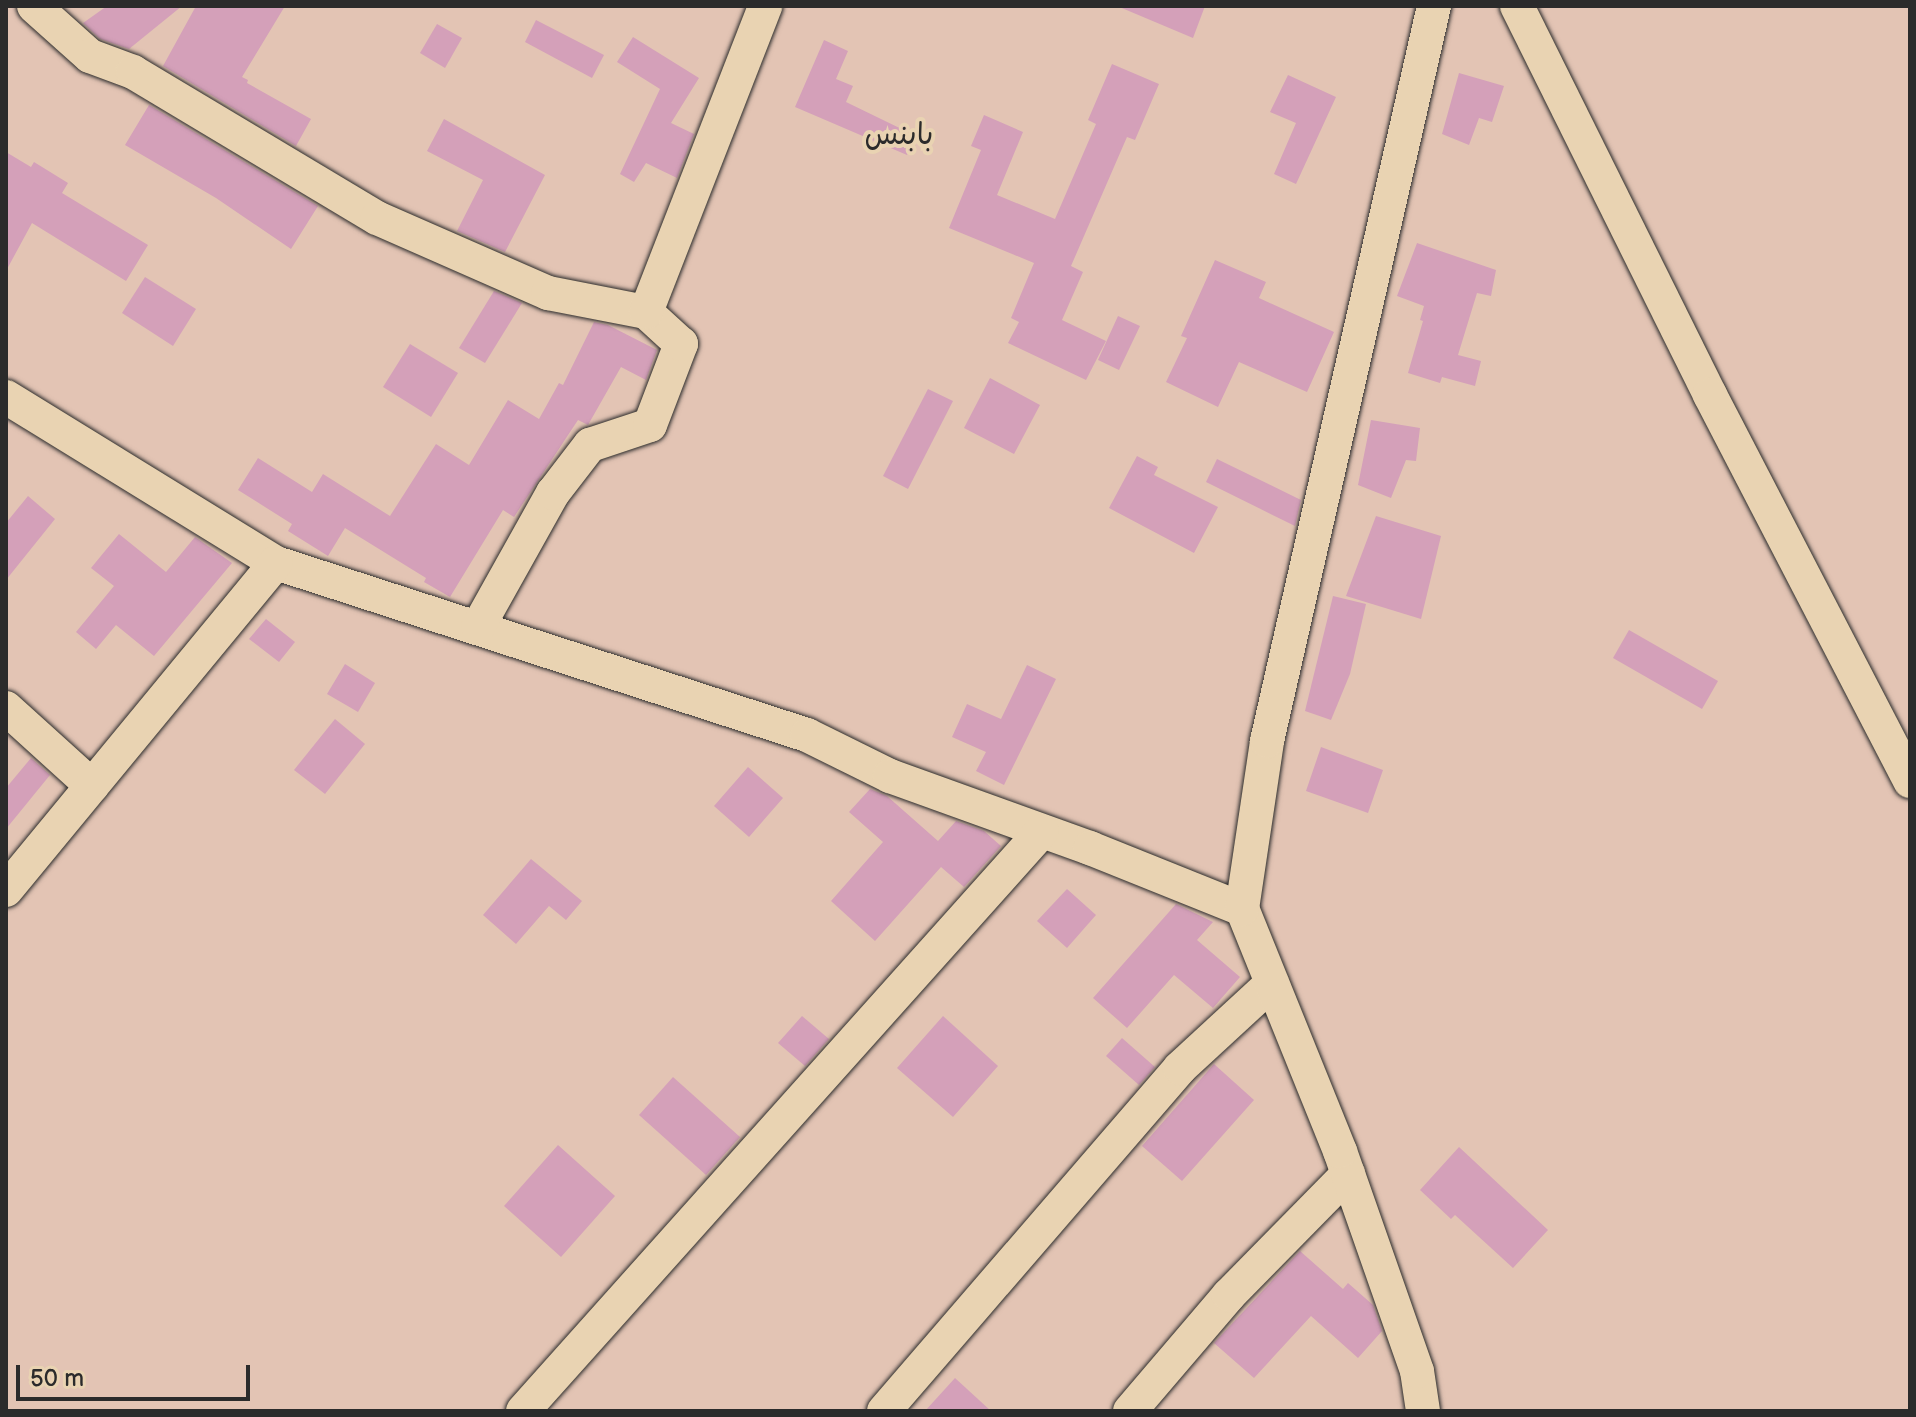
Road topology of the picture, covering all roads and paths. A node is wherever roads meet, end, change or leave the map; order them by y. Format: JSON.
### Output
{"nodes":[{"id":1,"x":34,"y":6,"type":"edge"},
{"id":2,"x":765,"y":6,"type":"edge"},
{"id":3,"x":1434,"y":6,"type":"edge"},
{"id":4,"x":1517,"y":6,"type":"edge"},
{"id":5,"x":646,"y":312,"type":"junction"},
{"id":6,"x":6,"y":397,"type":"edge"},
{"id":7,"x":276,"y":563,"type":"junction"},
{"id":8,"x":478,"y":627,"type":"junction"},
{"id":9,"x":6,"y":708,"type":"edge"},
{"id":10,"x":1910,"y":781,"type":"edge"},
{"id":11,"x":92,"y":786,"type":"junction"},
{"id":12,"x":1042,"y":831,"type":"junction"},
{"id":13,"x":6,"y":890,"type":"edge"},
{"id":14,"x":1242,"y":909,"type":"junction"},
{"id":15,"x":1272,"y":983,"type":"junction"},
{"id":16,"x":1348,"y":1174,"type":"junction"},
{"id":17,"x":523,"y":1411,"type":"edge"},
{"id":18,"x":884,"y":1411,"type":"edge"},
{"id":19,"x":1130,"y":1411,"type":"edge"},
{"id":20,"x":1423,"y":1411,"type":"edge"}],
"edges":[{"from":1,"to":5,"type":"street"},
{"from":2,"to":5,"type":"street"},
{"from":3,"to":14,"type":"street"},
{"from":4,"to":10,"type":"street"},
{"from":5,"to":8,"type":"street"},
{"from":6,"to":7,"type":"street"},
{"from":7,"to":8,"type":"street"},
{"from":7,"to":11,"type":"street"},
{"from":8,"to":12,"type":"street"},
{"from":9,"to":11,"type":"street"},
{"from":11,"to":13,"type":"street"},
{"from":12,"to":14,"type":"street"},
{"from":12,"to":17,"type":"street"},
{"from":14,"to":15,"type":"street"},
{"from":15,"to":16,"type":"street"},
{"from":15,"to":18,"type":"street"},
{"from":16,"to":19,"type":"street"},
{"from":16,"to":20,"type":"street"}]}
